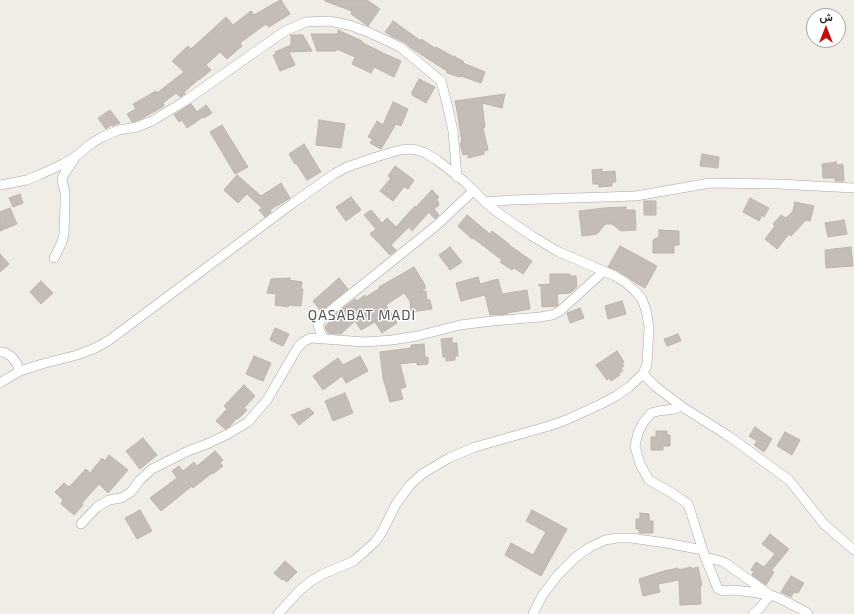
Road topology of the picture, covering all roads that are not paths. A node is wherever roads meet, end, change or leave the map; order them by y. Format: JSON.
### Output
{"nodes":[{"id":1,"x":75,"y":157,"type":"junction"},
{"id":2,"x":458,"y":177,"type":"junction"},
{"id":3,"x":0,"y":185,"type":"edge"},
{"id":4,"x":854,"y":188,"type":"edge"},
{"id":5,"x":473,"y":191,"type":"junction"},
{"id":6,"x":485,"y":202,"type":"junction"},
{"id":7,"x":54,"y":258,"type":"dead end"},
{"id":8,"x":604,"y":271,"type":"junction"},
{"id":9,"x":324,"y":339,"type":"junction"},
{"id":10,"x":0,"y":352,"type":"edge"},
{"id":11,"x":20,"y":371,"type":"junction"},
{"id":12,"x":643,"y":374,"type":"junction"},
{"id":13,"x":0,"y":383,"type":"edge"},
{"id":14,"x":681,"y":406,"type":"junction"},
{"id":15,"x":81,"y":524,"type":"dead end"},
{"id":16,"x":854,"y":550,"type":"edge"},
{"id":17,"x":704,"y":553,"type":"junction"},
{"id":18,"x":770,"y":595,"type":"junction"},
{"id":19,"x":278,"y":614,"type":"edge"},
{"id":20,"x":533,"y":614,"type":"edge"},
{"id":21,"x":753,"y":614,"type":"edge"},
{"id":22,"x":808,"y":614,"type":"edge"}],
"edges":[{"from":1,"to":2,"type":"street"},
{"from":1,"to":3,"type":"street"},
{"from":1,"to":7,"type":"street"},
{"from":2,"to":5,"type":"street"},
{"from":2,"to":11,"type":"street"},
{"from":4,"to":6,"type":"street"},
{"from":5,"to":6,"type":"street"},
{"from":5,"to":9,"type":"street"},
{"from":6,"to":8,"type":"street"},
{"from":8,"to":9,"type":"street"},
{"from":8,"to":12,"type":"street"},
{"from":9,"to":15,"type":"street"},
{"from":10,"to":11,"type":"street"},
{"from":11,"to":13,"type":"street"},
{"from":12,"to":14,"type":"street"},
{"from":12,"to":19,"type":"street"},
{"from":14,"to":16,"type":"street"},
{"from":14,"to":17,"type":"street"},
{"from":17,"to":18,"type":"street"},
{"from":17,"to":18,"type":"street"},
{"from":17,"to":20,"type":"street"},
{"from":18,"to":21,"type":"street"},
{"from":18,"to":22,"type":"street"}]}
